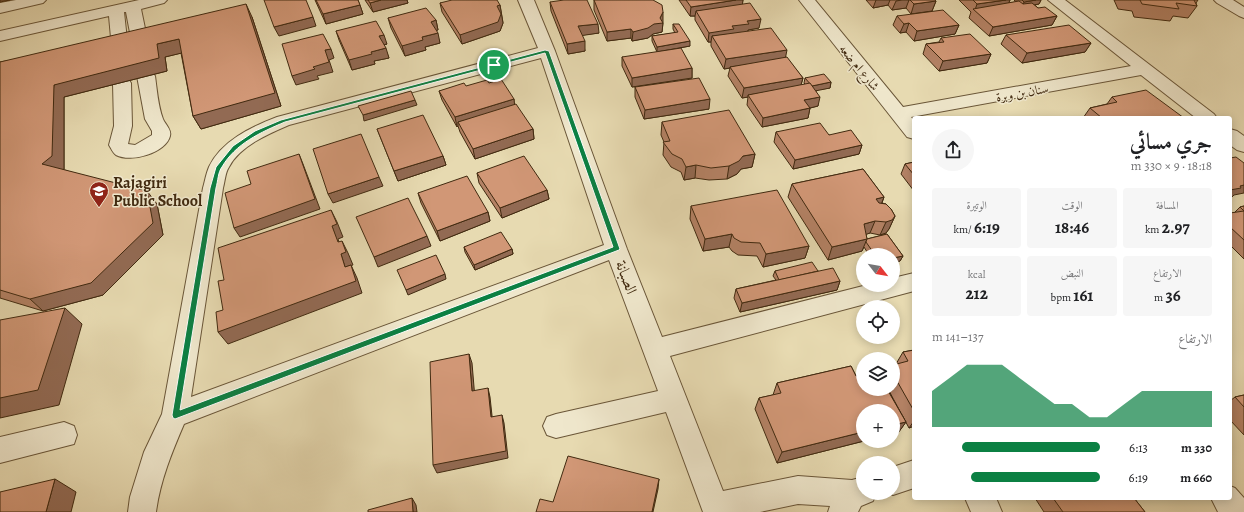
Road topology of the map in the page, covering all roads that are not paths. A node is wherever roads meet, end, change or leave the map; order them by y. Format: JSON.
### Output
{"nodes":[{"id":1,"x":38,"y":0,"type":"edge"},
{"id":2,"x":159,"y":0,"type":"edge"},
{"id":3,"x":526,"y":0,"type":"edge"},
{"id":4,"x":807,"y":0,"type":"edge"},
{"id":5,"x":1056,"y":0,"type":"edge"},
{"id":6,"x":1222,"y":0,"type":"edge"},
{"id":7,"x":133,"y":6,"type":"junction"},
{"id":8,"x":0,"y":8,"type":"edge"},
{"id":9,"x":116,"y":10,"type":"junction"},
{"id":10,"x":1244,"y":14,"type":"edge"},
{"id":11,"x":0,"y":36,"type":"edge"},
{"id":12,"x":140,"y":43,"type":"edge"},
{"id":13,"x":120,"y":48,"type":"edge"},
{"id":14,"x":547,"y":51,"type":"junction"},
{"id":15,"x":1145,"y":69,"type":"junction"},
{"id":16,"x":146,"y":76,"type":"edge"},
{"id":17,"x":122,"y":82,"type":"edge"},
{"id":18,"x":898,"y":114,"type":"junction"},
{"id":19,"x":1205,"y":116,"type":"edge"},
{"id":20,"x":912,"y":131,"type":"edge"},
{"id":21,"x":1232,"y":137,"type":"edge"},
{"id":22,"x":1244,"y":146,"type":"edge"},
{"id":23,"x":616,"y":249,"type":"junction"},
{"id":24,"x":912,"y":283,"type":"edge"},
{"id":25,"x":654,"y":350,"type":"junction"},
{"id":26,"x":673,"y":399,"type":"junction"},
{"id":27,"x":175,"y":415,"type":"junction"},
{"id":28,"x":556,"y":426,"type":"dead end"},
{"id":29,"x":64,"y":435,"type":"dead end"},
{"id":30,"x":0,"y":450,"type":"edge"},
{"id":31,"x":912,"y":475,"type":"edge"},
{"id":32,"x":900,"y":479,"type":"edge"},
{"id":33,"x":852,"y":499,"type":"edge"},
{"id":34,"x":980,"y":500,"type":"edge"},
{"id":35,"x":1227,"y":500,"type":"edge"},
{"id":36,"x":716,"y":510,"type":"edge"},
{"id":37,"x":142,"y":512,"type":"edge"},
{"id":38,"x":988,"y":512,"type":"edge"},
{"id":39,"x":1237,"y":512,"type":"edge"}],
"edges":[{"from":1,"to":8,"type":"street"},
{"from":2,"to":7,"type":"street"},
{"from":3,"to":14,"type":"street","name":"الصبانة"},
{"from":4,"to":18,"type":"street","name":"شارع ام ضعه"},
{"from":5,"to":15,"type":"street"},
{"from":6,"to":10,"type":"street"},
{"from":7,"to":9,"type":"street"},
{"from":7,"to":12,"type":"street"},
{"from":9,"to":11,"type":"street"},
{"from":9,"to":13,"type":"street"},
{"from":14,"to":23,"type":"street","name":"الصبانة"},
{"from":14,"to":27,"type":"street"},
{"from":15,"to":18,"type":"street","name":"سنان بن وبرة"},
{"from":15,"to":19,"type":"street"},
{"from":16,"to":17,"type":"street"},
{"from":18,"to":20,"type":"street","name":"شارع ام ضعه"},
{"from":21,"to":22,"type":"street"},
{"from":23,"to":25,"type":"street","name":"الصبانة"},
{"from":23,"to":27,"type":"street"},
{"from":24,"to":25,"type":"street"},
{"from":25,"to":26,"type":"street","name":"الصبانة"},
{"from":26,"to":28,"type":"street"},
{"from":26,"to":36,"type":"street","name":"الصبانة"},
{"from":27,"to":37,"type":"street"},
{"from":29,"to":30,"type":"street"},
{"from":31,"to":32,"type":"street"},
{"from":33,"to":36,"type":"street"},
{"from":34,"to":38,"type":"street"},
{"from":35,"to":39,"type":"street"}]}
